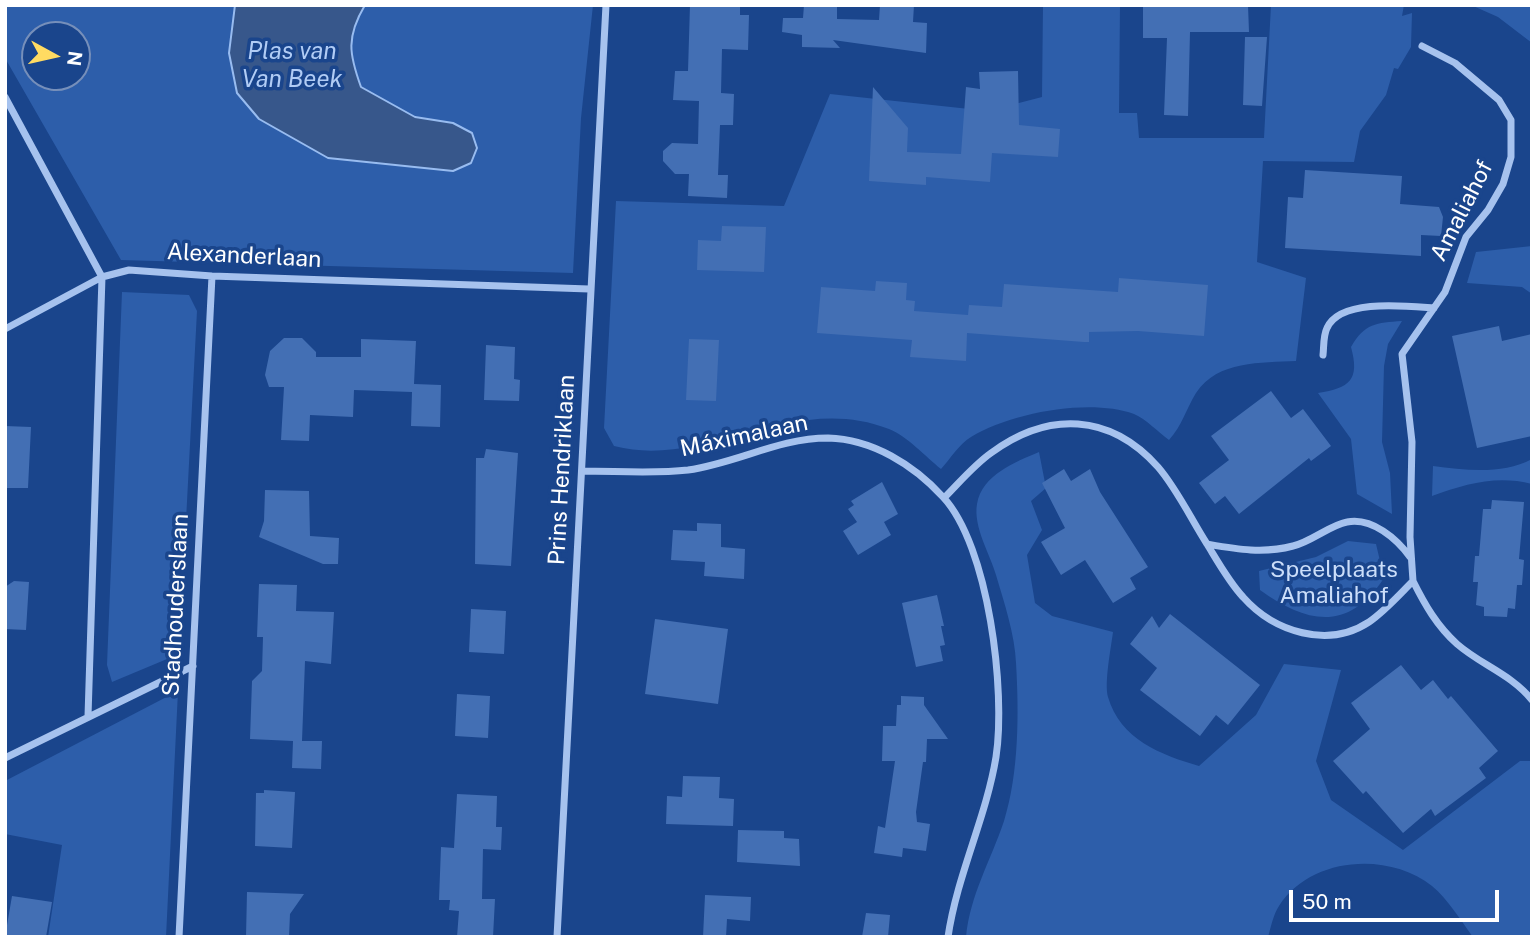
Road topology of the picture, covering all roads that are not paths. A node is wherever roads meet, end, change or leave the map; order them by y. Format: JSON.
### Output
{"nodes":[{"id":1,"x":606,"y":5,"type":"edge"},
{"id":2,"x":1422,"y":46,"type":"dead end"},
{"id":3,"x":5,"y":97,"type":"edge"},
{"id":4,"x":212,"y":276,"type":"junction"},
{"id":5,"x":102,"y":277,"type":"junction"},
{"id":6,"x":589,"y":289,"type":"junction"},
{"id":7,"x":1434,"y":308,"type":"junction"},
{"id":8,"x":5,"y":329,"type":"edge"},
{"id":9,"x":1322,"y":355,"type":"dead end"},
{"id":10,"x":582,"y":471,"type":"junction"},
{"id":11,"x":944,"y":498,"type":"junction"},
{"id":12,"x":1207,"y":544,"type":"junction"},
{"id":13,"x":1411,"y":560,"type":"junction"},
{"id":14,"x":1413,"y":582,"type":"junction"},
{"id":15,"x":192,"y":666,"type":"junction"},
{"id":16,"x":1532,"y":700,"type":"edge"},
{"id":17,"x":88,"y":716,"type":"junction"},
{"id":18,"x":5,"y":758,"type":"edge"},
{"id":19,"x":179,"y":937,"type":"edge"},
{"id":20,"x":557,"y":937,"type":"edge"},
{"id":21,"x":948,"y":937,"type":"edge"}],
"edges":[{"from":1,"to":6,"type":"street","name":"Prins Hendriklaan"},
{"from":2,"to":7,"type":"street","name":"Amaliahof"},
{"from":3,"to":5,"type":"street"},
{"from":4,"to":5,"type":"street","name":"Alexanderlaan"},
{"from":4,"to":6,"type":"street","name":"Alexanderlaan"},
{"from":4,"to":15,"type":"street","name":"Stadhouderslaan"},
{"from":5,"to":8,"type":"street","name":"Alexanderlaan"},
{"from":5,"to":17,"type":"street"},
{"from":6,"to":10,"type":"street","name":"Prins Hendriklaan"},
{"from":7,"to":9,"type":"street"},
{"from":7,"to":13,"type":"street","name":"Amaliahof"},
{"from":10,"to":11,"type":"street","name":"Máximalaan"},
{"from":10,"to":20,"type":"street","name":"Prins Hendriklaan"},
{"from":11,"to":12,"type":"street"},
{"from":11,"to":21,"type":"street","name":"Máximalaan"},
{"from":12,"to":13,"type":"street"},
{"from":12,"to":14,"type":"street"},
{"from":13,"to":14,"type":"street","name":"Amaliahof"},
{"from":14,"to":16,"type":"street","name":"Amaliahof"},
{"from":15,"to":17,"type":"street"},
{"from":15,"to":19,"type":"street","name":"Stadhouderslaan"},
{"from":17,"to":18,"type":"street"}]}
